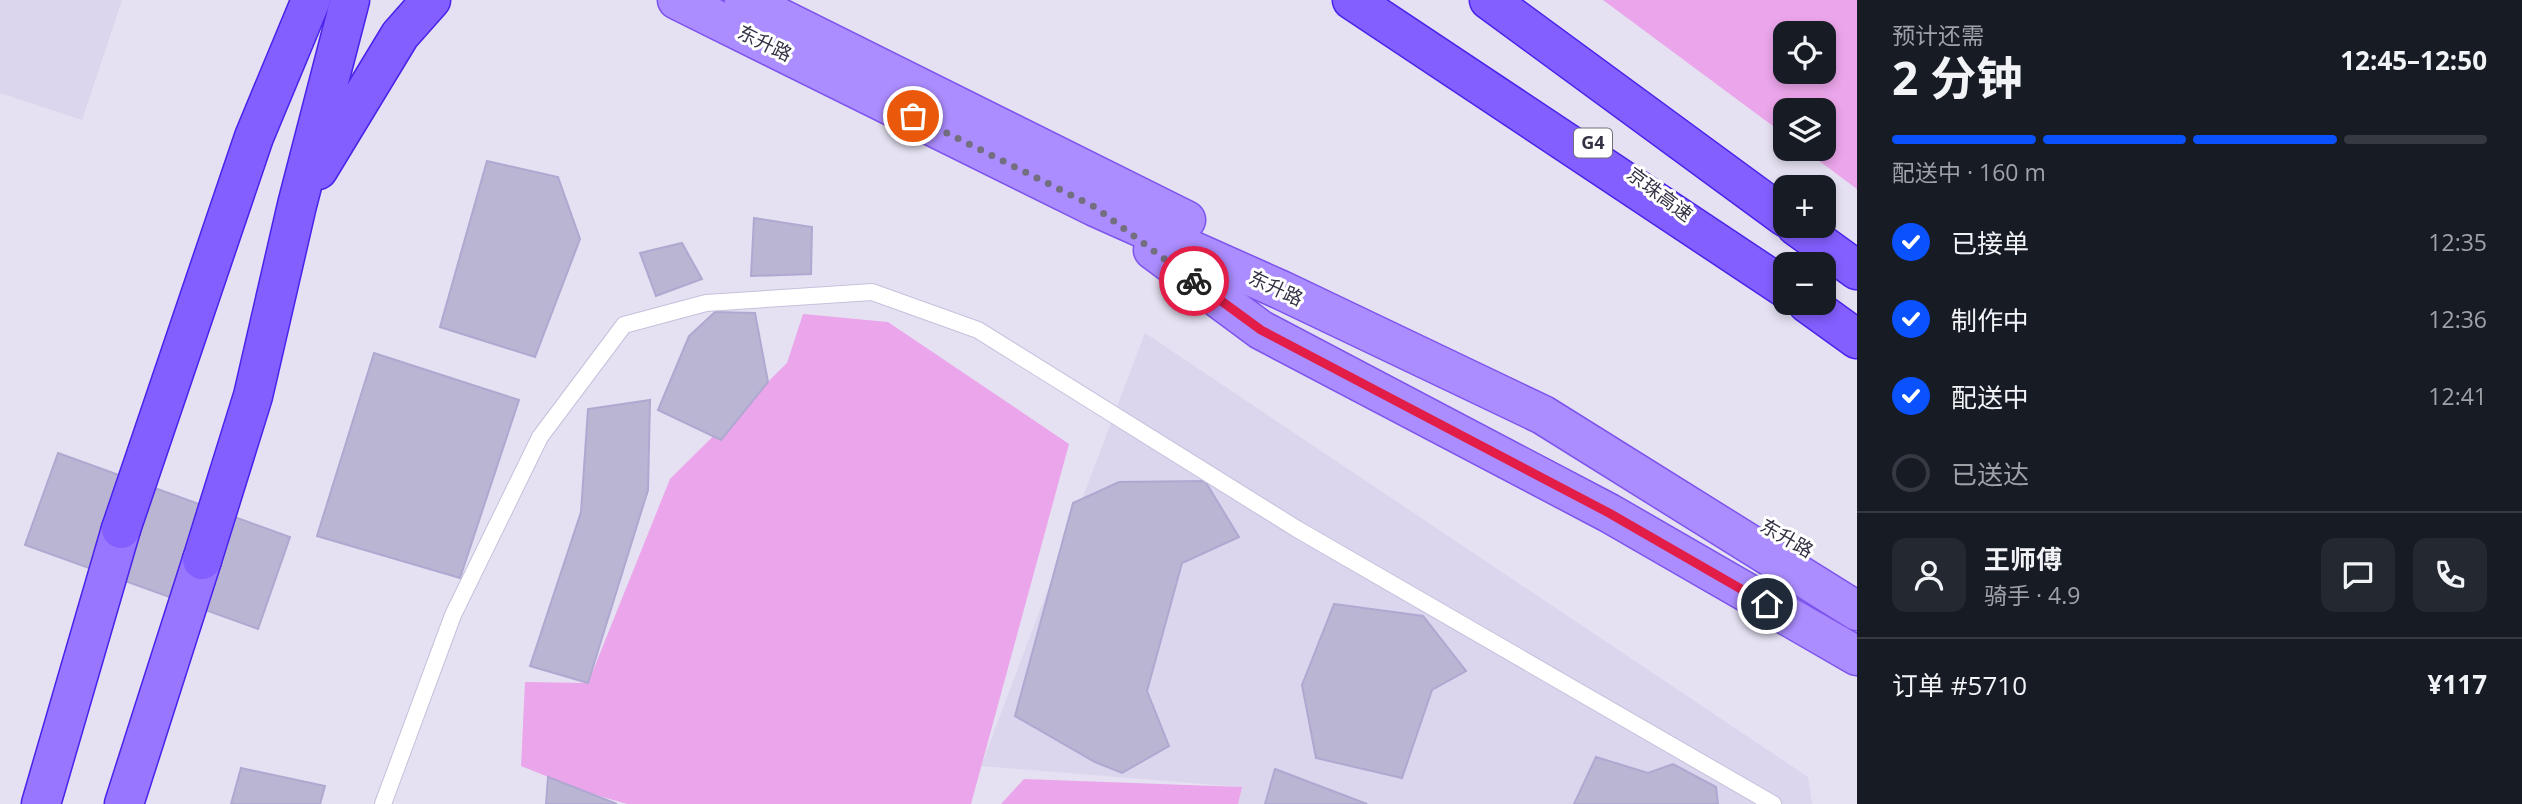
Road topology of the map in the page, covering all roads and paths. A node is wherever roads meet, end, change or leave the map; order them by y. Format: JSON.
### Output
{"nodes":[{"id":1,"x":281,"y":0,"type":"edge"},
{"id":2,"x":311,"y":0,"type":"edge"},
{"id":3,"x":350,"y":0,"type":"edge"},
{"id":4,"x":430,"y":0,"type":"edge"},
{"id":5,"x":677,"y":0,"type":"edge"},
{"id":6,"x":744,"y":0,"type":"edge"},
{"id":7,"x":1352,"y":0,"type":"edge"},
{"id":8,"x":1401,"y":0,"type":"edge"},
{"id":9,"x":1489,"y":0,"type":"edge"},
{"id":10,"x":254,"y":136,"type":"junction"},
{"id":11,"x":297,"y":205,"type":"junction"},
{"id":12,"x":1095,"y":207,"type":"junction"},
{"id":13,"x":1773,"y":208,"type":"edge"},
{"id":14,"x":1813,"y":238,"type":"edge"},
{"id":15,"x":1857,"y":270,"type":"edge"},
{"id":16,"x":1773,"y":279,"type":"edge"},
{"id":17,"x":1773,"y":280,"type":"edge"},
{"id":18,"x":1824,"y":315,"type":"edge"},
{"id":19,"x":1857,"y":339,"type":"edge"},
{"id":20,"x":1857,"y":580,"type":"edge"},
{"id":21,"x":1857,"y":611,"type":"edge"},
{"id":22,"x":1857,"y":656,"type":"edge"},
{"id":23,"x":41,"y":804,"type":"edge"},
{"id":24,"x":124,"y":804,"type":"edge"},
{"id":25,"x":383,"y":804,"type":"edge"},
{"id":26,"x":1773,"y":804,"type":"edge"}],
"edges":[{"from":1,"to":10,"type":"highway"},
{"from":2,"to":10,"type":"highway"},
{"from":3,"to":11,"type":"highway"},
{"from":4,"to":11,"type":"highway"},
{"from":5,"to":12,"type":"main road","name":"东升路"},
{"from":6,"to":20,"type":"main road","name":"东升路"},
{"from":7,"to":17,"type":"highway"},
{"from":8,"to":16,"type":"highway","name":"京珠高速","number":"G4"},
{"from":9,"to":13,"type":"highway"},
{"from":10,"to":23,"type":"highway"},
{"from":11,"to":24,"type":"highway"},
{"from":12,"to":21,"type":"main road","name":"东升路"},
{"from":12,"to":22,"type":"main road"},
{"from":14,"to":15,"type":"highway"},
{"from":18,"to":19,"type":"highway"},
{"from":25,"to":26,"type":"lane"}]}
